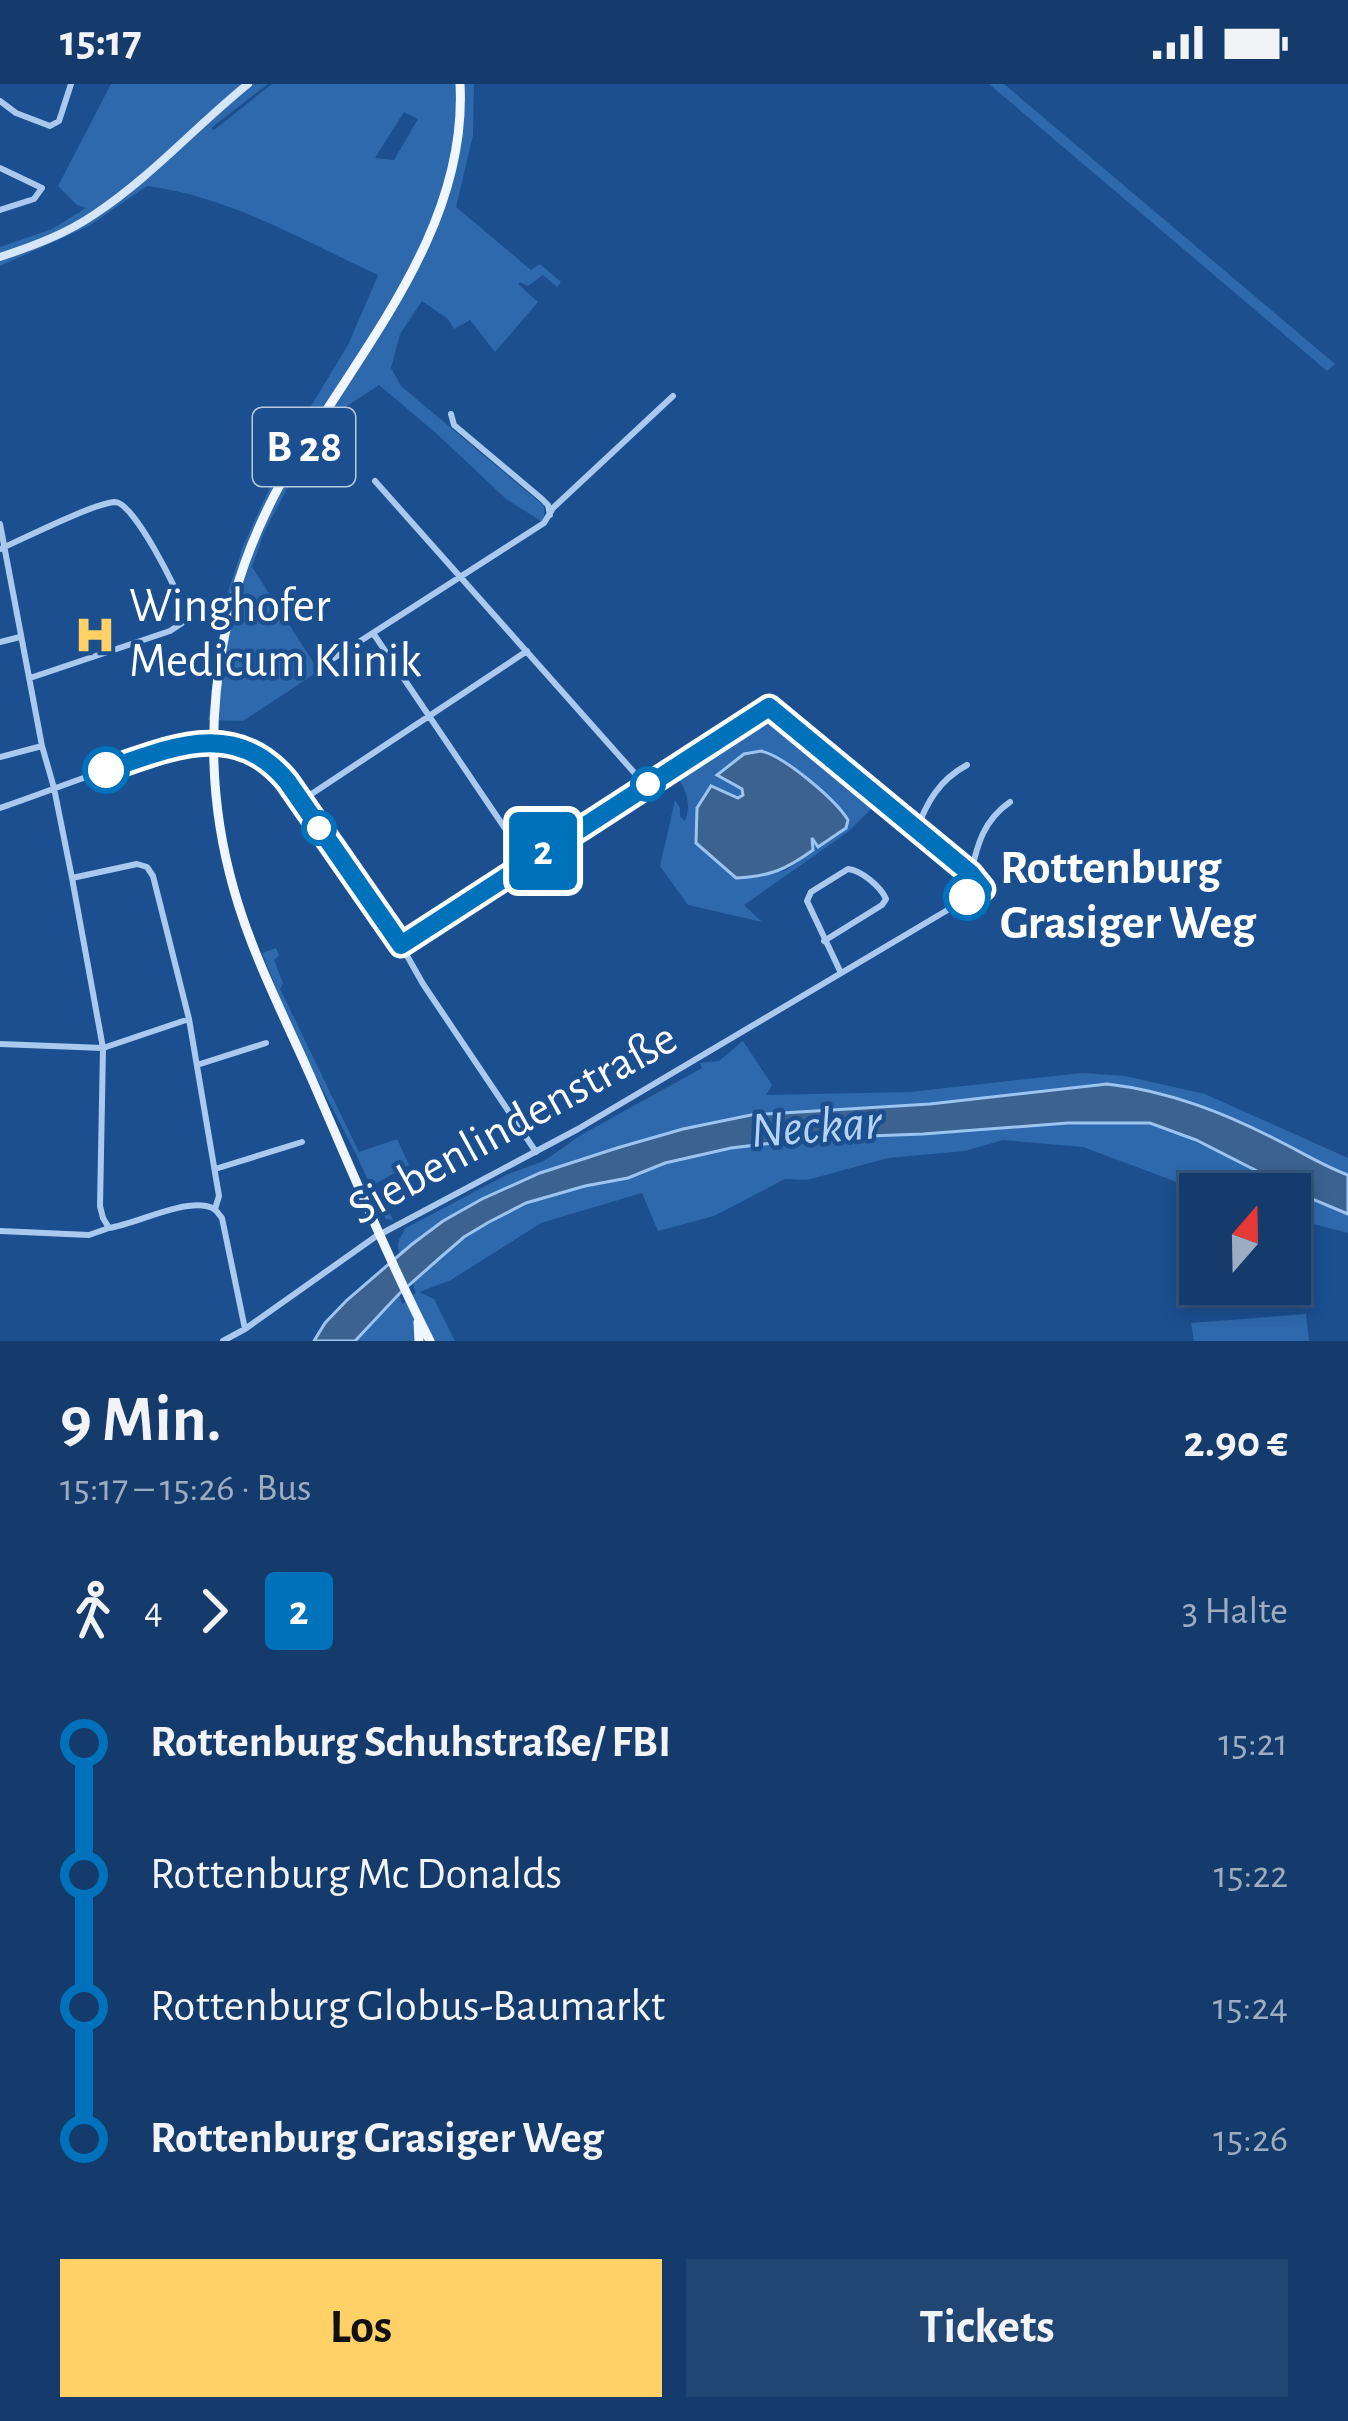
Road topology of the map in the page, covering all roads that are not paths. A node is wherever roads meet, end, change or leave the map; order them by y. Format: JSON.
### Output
{"nodes":[{"id":1,"x":71,"y":84,"type":"edge"},
{"id":2,"x":248,"y":84,"type":"edge"},
{"id":3,"x":460,"y":84,"type":"edge"},
{"id":4,"x":0,"y":101,"type":"edge"},
{"id":5,"x":0,"y":168,"type":"edge"},
{"id":6,"x":0,"y":210,"type":"edge"},
{"id":7,"x":0,"y":257,"type":"edge"},
{"id":8,"x":673,"y":396,"type":"dead end"},
{"id":9,"x":451,"y":414,"type":"dead end"},
{"id":10,"x":375,"y":481,"type":"dead end"},
{"id":11,"x":550,"y":514,"type":"junction"},
{"id":12,"x":0,"y":524,"type":"edge"},
{"id":13,"x":2,"y":548,"type":"edge"},
{"id":14,"x":460,"y":576,"type":"junction"},
{"id":15,"x":373,"y":633,"type":"junction"},
{"id":16,"x":21,"y":637,"type":"junction"},
{"id":17,"x":0,"y":642,"type":"edge"},
{"id":18,"x":527,"y":651,"type":"junction"},
{"id":19,"x":323,"y":665,"type":"dead end"},
{"id":20,"x":30,"y":678,"type":"junction"},
{"id":21,"x":429,"y":716,"type":"junction"},
{"id":22,"x":214,"y":742,"type":"junction"},
{"id":23,"x":42,"y":746,"type":"junction"},
{"id":24,"x":0,"y":757,"type":"edge"},
{"id":25,"x":968,"y":765,"type":"dead end"},
{"id":26,"x":54,"y":788,"type":"junction"},
{"id":27,"x":879,"y":800,"type":"dead end"},
{"id":28,"x":301,"y":801,"type":"junction"},
{"id":29,"x":1010,"y":802,"type":"dead end"},
{"id":30,"x":0,"y":808,"type":"edge"},
{"id":31,"x":916,"y":831,"type":"junction"},
{"id":32,"x":527,"y":861,"type":"junction"},
{"id":33,"x":971,"y":874,"type":"junction"},
{"id":34,"x":73,"y":878,"type":"junction"},
{"id":35,"x":824,"y":941,"type":"junction"},
{"id":36,"x":401,"y":945,"type":"junction"},
{"id":37,"x":841,"y":974,"type":"junction"},
{"id":38,"x":188,"y":1019,"type":"junction"},
{"id":39,"x":266,"y":1043,"type":"dead end"},
{"id":40,"x":0,"y":1044,"type":"edge"},
{"id":41,"x":104,"y":1048,"type":"junction"},
{"id":42,"x":197,"y":1065,"type":"junction"},
{"id":43,"x":302,"y":1142,"type":"dead end"},
{"id":44,"x":536,"y":1152,"type":"junction"},
{"id":45,"x":215,"y":1169,"type":"junction"},
{"id":46,"x":215,"y":1210,"type":"junction"},
{"id":47,"x":109,"y":1228,"type":"junction"},
{"id":48,"x":0,"y":1232,"type":"edge"},
{"id":49,"x":380,"y":1234,"type":"junction"},
{"id":50,"x":415,"y":1311,"type":"junction"},
{"id":51,"x":245,"y":1329,"type":"junction"},
{"id":52,"x":224,"y":1341,"type":"edge"},
{"id":53,"x":419,"y":1341,"type":"edge"},
{"id":54,"x":430,"y":1341,"type":"edge"}],
"edges":[{"from":1,"to":4,"type":"street"},
{"from":2,"to":7,"type":"main road"},
{"from":3,"to":22,"type":"main road","number":"B 28"},
{"from":5,"to":6,"type":"street"},
{"from":8,"to":11,"type":"street"},
{"from":9,"to":11,"type":"street"},
{"from":10,"to":14,"type":"street"},
{"from":11,"to":14,"type":"street"},
{"from":12,"to":13,"type":"street"},
{"from":13,"to":16,"type":"street"},
{"from":13,"to":20,"type":"street"},
{"from":14,"to":15,"type":"street"},
{"from":14,"to":18,"type":"street"},
{"from":15,"to":19,"type":"street"},
{"from":15,"to":21,"type":"street"},
{"from":16,"to":17,"type":"street"},
{"from":16,"to":20,"type":"street"},
{"from":18,"to":21,"type":"street"},
{"from":18,"to":32,"type":"street"},
{"from":20,"to":23,"type":"street"},
{"from":21,"to":28,"type":"street"},
{"from":21,"to":32,"type":"street"},
{"from":22,"to":26,"type":"street"},
{"from":22,"to":28,"type":"street"},
{"from":22,"to":49,"type":"main road","number":"B 28"},
{"from":23,"to":24,"type":"street"},
{"from":23,"to":26,"type":"street"},
{"from":25,"to":31,"type":"street"},
{"from":26,"to":30,"type":"street"},
{"from":26,"to":34,"type":"street"},
{"from":27,"to":31,"type":"street"},
{"from":28,"to":36,"type":"street"},
{"from":29,"to":33,"type":"street"},
{"from":31,"to":33,"type":"street"},
{"from":32,"to":36,"type":"street"},
{"from":33,"to":37,"type":"street","name":"Siebenlindenstraße"},
{"from":34,"to":38,"type":"street"},
{"from":34,"to":41,"type":"street"},
{"from":35,"to":35,"type":"street"},
{"from":35,"to":37,"type":"street"},
{"from":36,"to":44,"type":"street"},
{"from":37,"to":44,"type":"street","name":"Siebenlindenstraße"},
{"from":38,"to":41,"type":"street"},
{"from":38,"to":42,"type":"street"},
{"from":39,"to":42,"type":"street"},
{"from":40,"to":41,"type":"street"},
{"from":41,"to":47,"type":"street"},
{"from":42,"to":45,"type":"street"},
{"from":43,"to":45,"type":"street"},
{"from":44,"to":49,"type":"street","name":"Siebenlindenstraße"},
{"from":45,"to":46,"type":"street"},
{"from":46,"to":47,"type":"street"},
{"from":46,"to":51,"type":"street"},
{"from":47,"to":48,"type":"street"},
{"from":49,"to":50,"type":"main road","number":"B 28"},
{"from":49,"to":51,"type":"street","name":"Siebenlindenstraße"},
{"from":50,"to":53,"type":"main road"},
{"from":50,"to":54,"type":"main road","number":"B 28"},
{"from":51,"to":52,"type":"street","name":"Siebenlindenstraße"}]}
